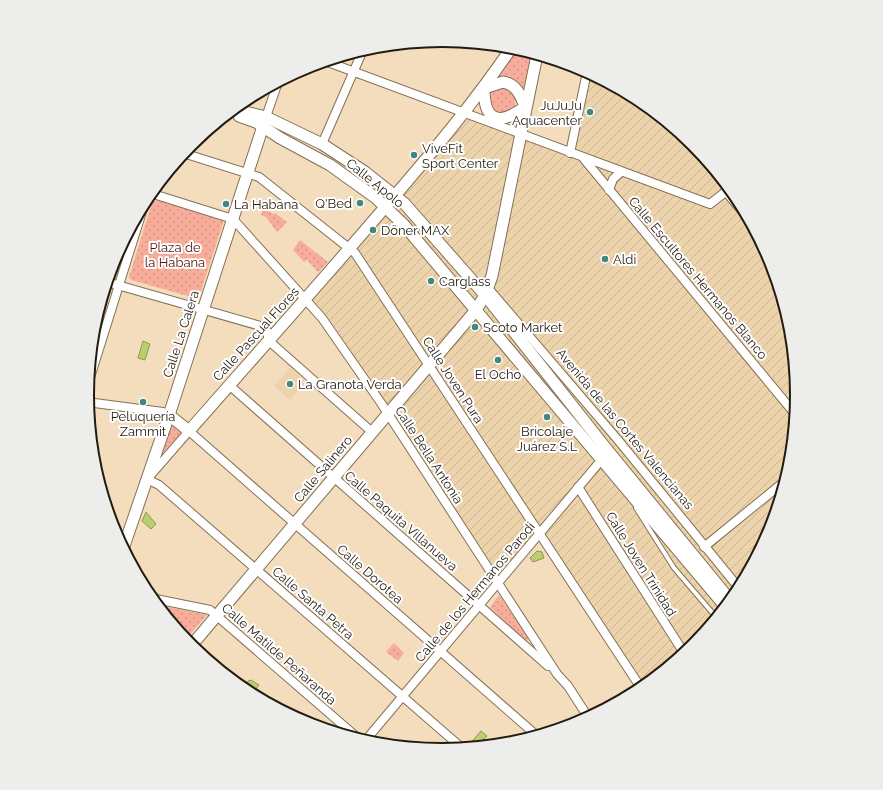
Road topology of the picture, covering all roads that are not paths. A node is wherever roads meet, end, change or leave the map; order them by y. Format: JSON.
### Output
{"nodes":[{"id":1,"x":507,"y":54,"type":"edge"},
{"id":2,"x":360,"y":57,"type":"edge"},
{"id":3,"x":535,"y":60,"type":"edge"},
{"id":4,"x":333,"y":64,"type":"edge"},
{"id":5,"x":354,"y":72,"type":"junction"},
{"id":6,"x":586,"y":78,"type":"edge"},
{"id":7,"x":484,"y":88,"type":"junction"},
{"id":8,"x":275,"y":90,"type":"edge"},
{"id":9,"x":525,"y":107,"type":"junction"},
{"id":10,"x":240,"y":112,"type":"edge"},
{"id":11,"x":237,"y":114,"type":"edge"},
{"id":12,"x":464,"y":114,"type":"junction"},
{"id":13,"x":265,"y":122,"type":"junction"},
{"id":14,"x":520,"y":135,"type":"junction"},
{"id":15,"x":322,"y":144,"type":"junction"},
{"id":16,"x":570,"y":153,"type":"junction"},
{"id":17,"x":190,"y":155,"type":"edge"},
{"id":18,"x":582,"y":158,"type":"junction"},
{"id":19,"x":621,"y":172,"type":"junction"},
{"id":20,"x":248,"y":173,"type":"junction"},
{"id":21,"x":609,"y":190,"type":"junction"},
{"id":22,"x":724,"y":192,"type":"edge"},
{"id":23,"x":157,"y":195,"type":"edge"},
{"id":24,"x":396,"y":195,"type":"junction"},
{"id":25,"x":386,"y":207,"type":"junction"},
{"id":26,"x":233,"y":219,"type":"junction"},
{"id":27,"x":137,"y":226,"type":"edge"},
{"id":28,"x":350,"y":249,"type":"junction"},
{"id":29,"x":112,"y":283,"type":"edge"},
{"id":30,"x":118,"y":285,"type":"junction"},
{"id":31,"x":487,"y":292,"type":"junction"},
{"id":32,"x":306,"y":300,"type":"junction"},
{"id":33,"x":204,"y":310,"type":"junction"},
{"id":34,"x":476,"y":310,"type":"junction"},
{"id":35,"x":269,"y":341,"type":"junction"},
{"id":36,"x":95,"y":361,"type":"edge"},
{"id":37,"x":428,"y":365,"type":"junction"},
{"id":38,"x":229,"y":385,"type":"junction"},
{"id":39,"x":94,"y":403,"type":"edge"},
{"id":40,"x":789,"y":407,"type":"edge"},
{"id":41,"x":387,"y":414,"type":"junction"},
{"id":42,"x":169,"y":415,"type":"junction"},
{"id":43,"x":189,"y":431,"type":"junction"},
{"id":44,"x":372,"y":432,"type":"junction"},
{"id":45,"x":602,"y":458,"type":"junction"},
{"id":46,"x":611,"y":468,"type":"junction"},
{"id":47,"x":334,"y":477,"type":"junction"},
{"id":48,"x":147,"y":479,"type":"junction"},
{"id":49,"x":578,"y":487,"type":"junction"},
{"id":50,"x":777,"y":487,"type":"edge"},
{"id":51,"x":294,"y":524,"type":"junction"},
{"id":52,"x":539,"y":534,"type":"junction"},
{"id":53,"x":126,"y":541,"type":"edge"},
{"id":54,"x":704,"y":547,"type":"junction"},
{"id":55,"x":256,"y":569,"type":"junction"},
{"id":56,"x":498,"y":583,"type":"junction"},
{"id":57,"x":734,"y":583,"type":"edge"},
{"id":58,"x":726,"y":595,"type":"edge"},
{"id":59,"x":160,"y":600,"type":"edge"},
{"id":60,"x":722,"y":602,"type":"edge"},
{"id":61,"x":480,"y":605,"type":"junction"},
{"id":62,"x":713,"y":613,"type":"edge"},
{"id":63,"x":217,"y":616,"type":"junction"},
{"id":64,"x":195,"y":641,"type":"edge"},
{"id":65,"x":681,"y":648,"type":"edge"},
{"id":66,"x":440,"y":652,"type":"junction"},
{"id":67,"x":557,"y":674,"type":"junction"},
{"id":68,"x":637,"y":682,"type":"edge"},
{"id":69,"x":402,"y":696,"type":"junction"},
{"id":70,"x":585,"y":712,"type":"edge"},
{"id":71,"x":349,"y":730,"type":"edge"},
{"id":72,"x":531,"y":731,"type":"edge"},
{"id":73,"x":370,"y":735,"type":"edge"},
{"id":74,"x":456,"y":742,"type":"edge"}],
"edges":[{"from":1,"to":7,"type":"main road","name":"Calle Pascual Flores"},
{"from":2,"to":5,"type":"street"},
{"from":3,"to":9,"type":"main road","name":"Calle Salinero"},
{"from":4,"to":5,"type":"street"},
{"from":5,"to":12,"type":"street"},
{"from":5,"to":15,"type":"street"},
{"from":6,"to":16,"type":"street"},
{"from":7,"to":9,"type":"main road"},
{"from":7,"to":9,"type":"main road"},
{"from":7,"to":12,"type":"main road","name":"Calle Pascual Flores"},
{"from":8,"to":13,"type":"street","name":"Calle La Calera"},
{"from":9,"to":14,"type":"main road","name":"Calle Salinero"},
{"from":10,"to":13,"type":"main road","name":"Calle Apolo"},
{"from":11,"to":13,"type":"main road","name":"Calle Apolo"},
{"from":12,"to":14,"type":"street"},
{"from":12,"to":24,"type":"main road","name":"Calle Pascual Flores"},
{"from":13,"to":15,"type":"main road","name":"Calle Apolo"},
{"from":13,"to":20,"type":"main road","name":"Calle La Calera"},
{"from":13,"to":25,"type":"main road","name":"Calle Apolo"},
{"from":14,"to":16,"type":"street"},
{"from":14,"to":31,"type":"main road","name":"Calle Salinero"},
{"from":15,"to":24,"type":"main road","name":"Calle Apolo"},
{"from":16,"to":18,"type":"street"},
{"from":17,"to":20,"type":"street","name":"Calle Joven Pura"},
{"from":18,"to":19,"type":"street"},
{"from":18,"to":21,"type":"street","name":"Calle Escultores Hermanos Blanco"},
{"from":19,"to":21,"type":"street"},
{"from":19,"to":22,"type":"street"},
{"from":20,"to":26,"type":"main road","name":"Calle La Calera"},
{"from":20,"to":28,"type":"street","name":"Calle Joven Pura"},
{"from":21,"to":40,"type":"street","name":"Calle Escultores Hermanos Blanco"},
{"from":23,"to":26,"type":"street"},
{"from":24,"to":25,"type":"main road","name":"Calle Pascual Flores"},
{"from":24,"to":31,"type":"main road","name":"Calle Apolo"},
{"from":25,"to":28,"type":"main road","name":"Calle Pascual Flores"},
{"from":25,"to":34,"type":"main road","name":"Calle Apolo"},
{"from":26,"to":32,"type":"street","name":"Calle Bella Antonia"},
{"from":26,"to":33,"type":"main road","name":"Calle La Calera"},
{"from":27,"to":30,"type":"street"},
{"from":28,"to":32,"type":"main road","name":"Calle Pascual Flores"},
{"from":28,"to":37,"type":"street","name":"Calle Joven Pura"},
{"from":29,"to":30,"type":"street"},
{"from":30,"to":33,"type":"street"},
{"from":30,"to":36,"type":"street"},
{"from":31,"to":34,"type":"main road","name":"Calle Salinero"},
{"from":31,"to":54,"type":"street","name":"Avenida de las Cortes Valencianas"},
{"from":31,"to":58,"type":"main road","name":"Avenida de las Cortes Valencianas"},
{"from":32,"to":35,"type":"main road","name":"Calle Pascual Flores"},
{"from":32,"to":41,"type":"street","name":"Calle Bella Antonia"},
{"from":33,"to":35,"type":"street"},
{"from":33,"to":42,"type":"main road","name":"Calle La Calera"},
{"from":34,"to":37,"type":"main road","name":"Calle Salinero"},
{"from":34,"to":45,"type":"main road"},
{"from":35,"to":38,"type":"main road","name":"Calle Pascual Flores"},
{"from":35,"to":44,"type":"street"},
{"from":37,"to":41,"type":"main road","name":"Calle Salinero"},
{"from":37,"to":52,"type":"street","name":"Calle Joven Pura"},
{"from":38,"to":43,"type":"main road","name":"Calle Pascual Flores"},
{"from":38,"to":47,"type":"street","name":"Calle Paquita Villanueva"},
{"from":39,"to":42,"type":"street"},
{"from":41,"to":44,"type":"main road","name":"Calle Salinero"},
{"from":41,"to":56,"type":"street","name":"Calle Bella Antonia"},
{"from":42,"to":43,"type":"main road"},
{"from":42,"to":48,"type":"main road","name":"Calle La Calera"},
{"from":43,"to":48,"type":"street","name":"Calle Pascual Flores"},
{"from":43,"to":51,"type":"street","name":"Calle Dorotea"},
{"from":44,"to":47,"type":"main road","name":"Calle Salinero"},
{"from":45,"to":46,"type":"main road"},
{"from":45,"to":49,"type":"street","name":"Calle de los Hermanos Parodi"},
{"from":46,"to":60,"type":"main road"},
{"from":46,"to":62,"type":"lane"},
{"from":47,"to":51,"type":"main road","name":"Calle Salinero"},
{"from":47,"to":61,"type":"street","name":"Calle Paquita Villanueva"},
{"from":48,"to":53,"type":"main road","name":"Calle La Calera"},
{"from":48,"to":55,"type":"street","name":"Calle Santa Petra"},
{"from":49,"to":52,"type":"street","name":"Calle de los Hermanos Parodi"},
{"from":49,"to":65,"type":"street","name":"Calle Joven Trinidad"},
{"from":50,"to":54,"type":"street"},
{"from":51,"to":55,"type":"main road","name":"Calle Salinero"},
{"from":51,"to":66,"type":"street","name":"Calle Dorotea"},
{"from":52,"to":56,"type":"street","name":"Calle de los Hermanos Parodi"},
{"from":52,"to":68,"type":"street","name":"Calle Joven Pura"},
{"from":54,"to":57,"type":"street","name":"Avenida de las Cortes Valencianas"},
{"from":55,"to":63,"type":"main road","name":"Calle Salinero"},
{"from":55,"to":69,"type":"street","name":"Calle Santa Petra"},
{"from":56,"to":61,"type":"street","name":"Calle de los Hermanos Parodi"},
{"from":56,"to":67,"type":"street","name":"Calle Bella Antonia"},
{"from":59,"to":63,"type":"street","name":"Calle Matilde Peñaranda"},
{"from":61,"to":66,"type":"street","name":"Calle de los Hermanos Parodi"},
{"from":61,"to":67,"type":"street","name":"Calle Paquita Villanueva"},
{"from":63,"to":64,"type":"main road","name":"Calle Salinero"},
{"from":63,"to":71,"type":"street","name":"Calle Matilde Peñaranda"},
{"from":66,"to":69,"type":"street","name":"Calle de los Hermanos Parodi"},
{"from":66,"to":72,"type":"street","name":"Calle Dorotea"},
{"from":67,"to":70,"type":"street","name":"Calle Bella Antonia"},
{"from":69,"to":73,"type":"street","name":"Calle de los Hermanos Parodi"},
{"from":69,"to":74,"type":"street","name":"Calle Santa Petra"}]}
